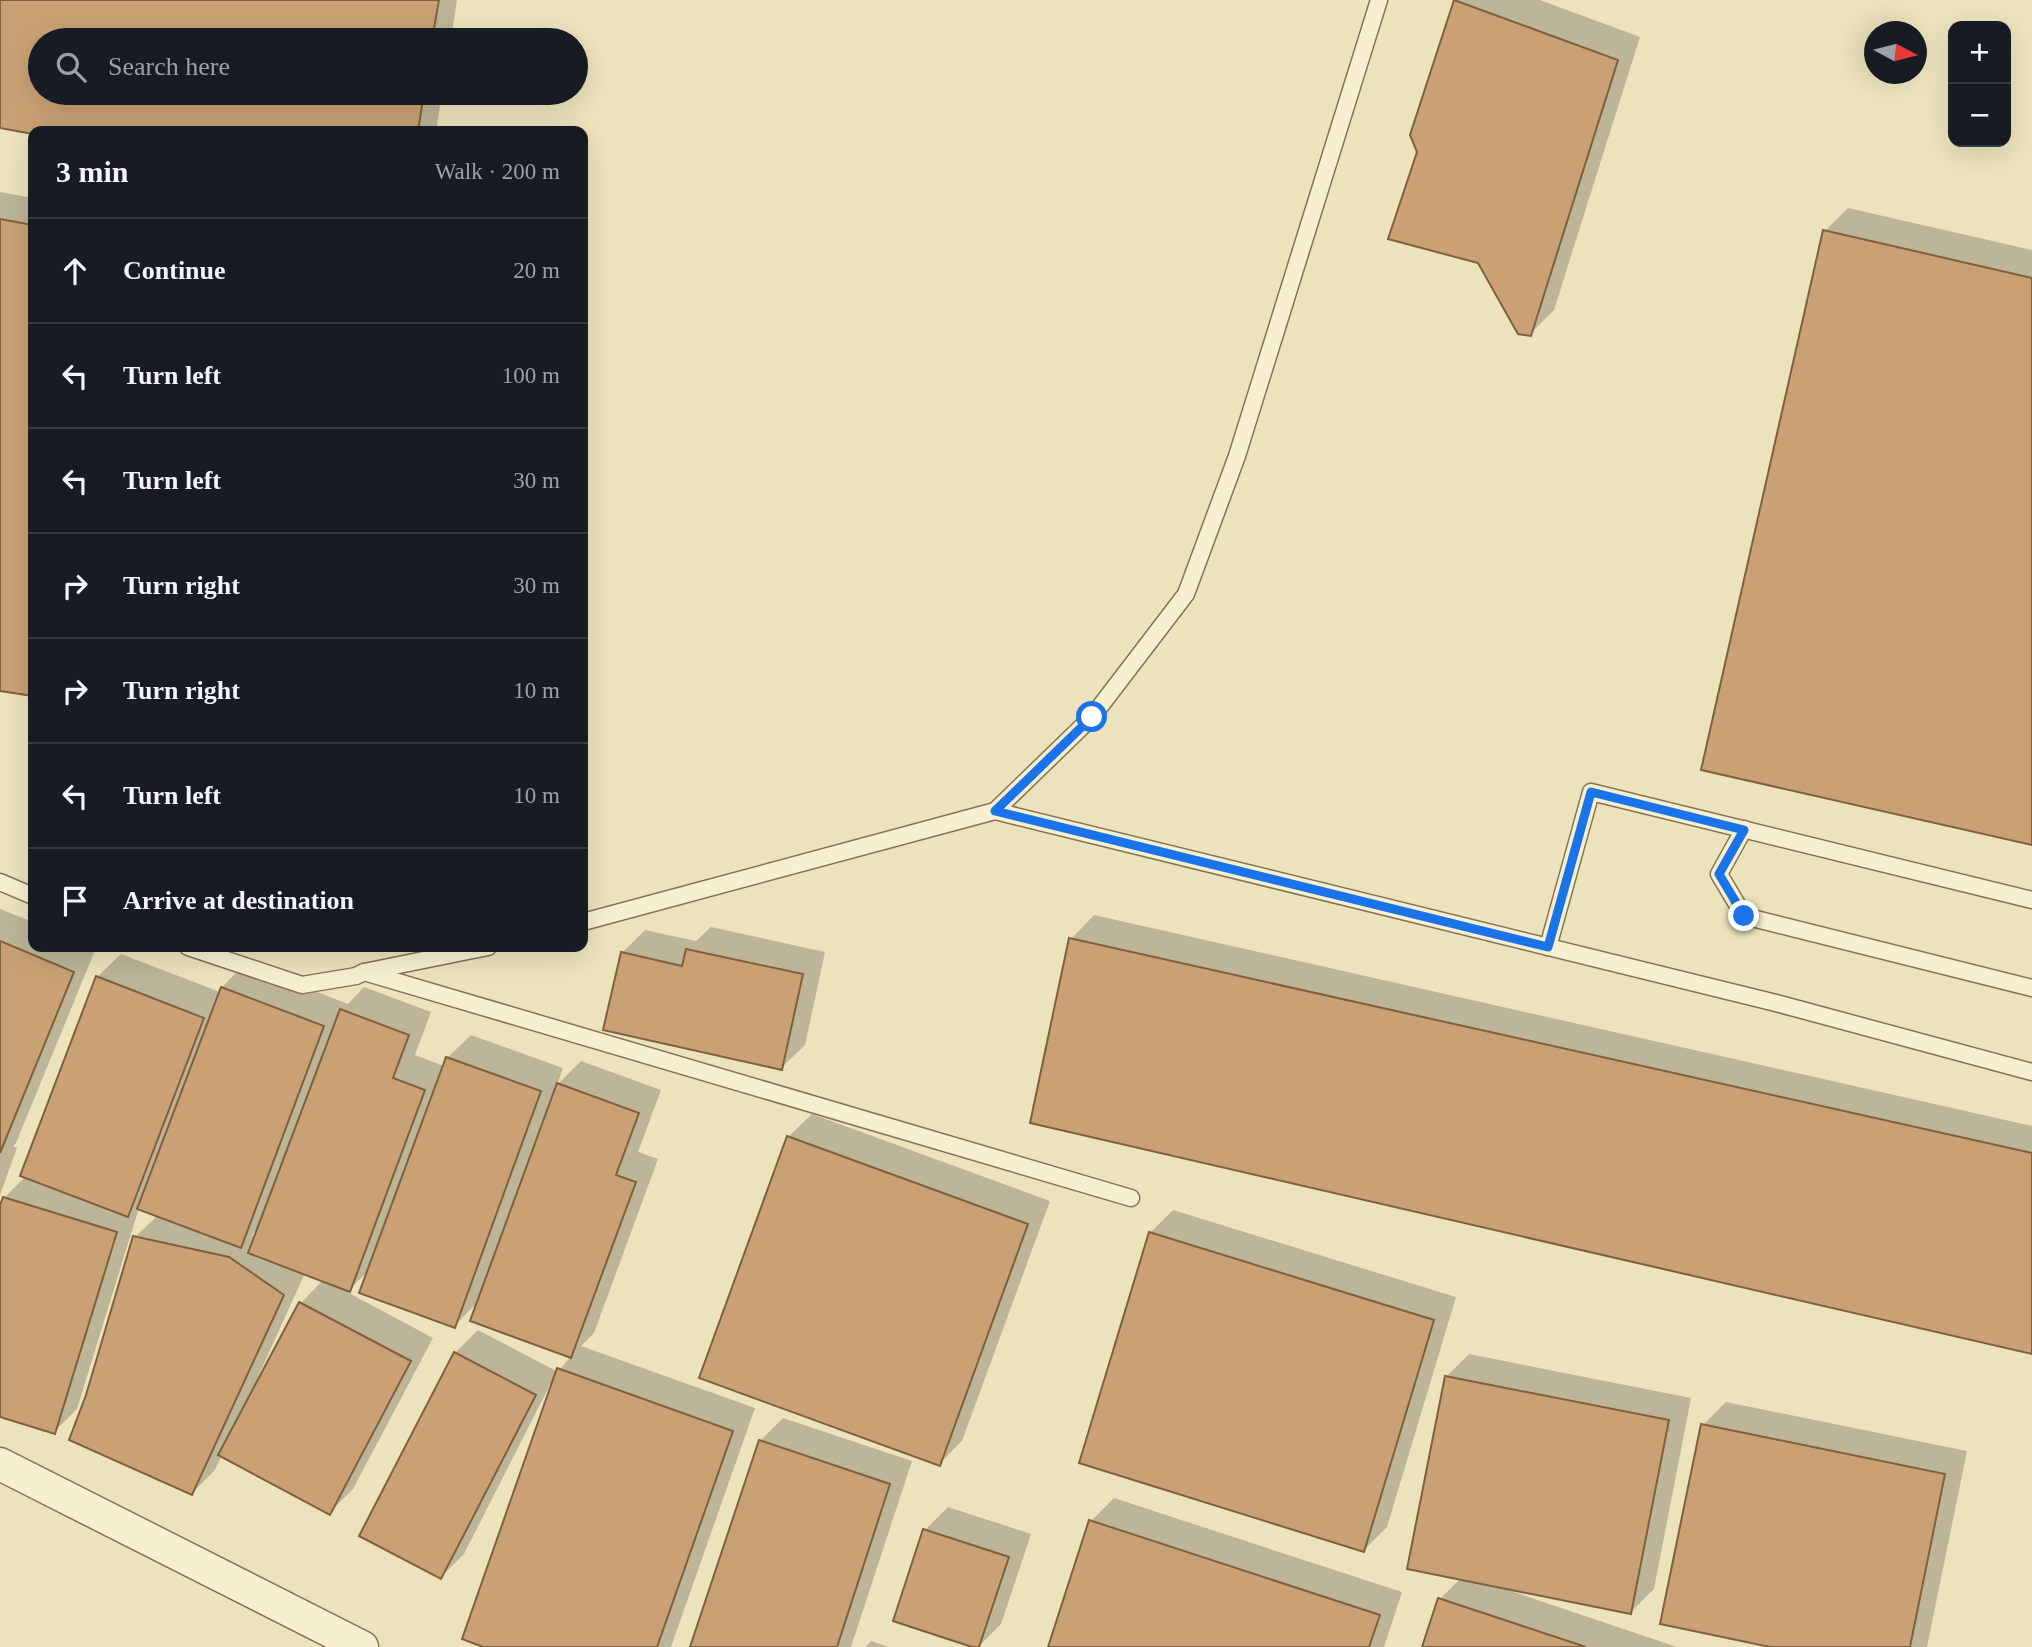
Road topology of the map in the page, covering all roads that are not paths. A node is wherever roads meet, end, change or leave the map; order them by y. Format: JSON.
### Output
{"nodes":[{"id":1,"x":1379,"y":0,"type":"edge"},
{"id":2,"x":995,"y":811,"type":"junction"},
{"id":3,"x":1744,"y":830,"type":"junction"},
{"id":4,"x":0,"y":882,"type":"edge"},
{"id":5,"x":28,"y":894,"type":"edge"},
{"id":6,"x":2032,"y":900,"type":"edge"},
{"id":7,"x":588,"y":921,"type":"edge"},
{"id":8,"x":1548,"y":947,"type":"junction"},
{"id":9,"x":203,"y":952,"type":"edge"},
{"id":10,"x":243,"y":952,"type":"edge"},
{"id":11,"x":463,"y":952,"type":"edge"},
{"id":12,"x":239,"y":964,"type":"junction"},
{"id":13,"x":364,"y":972,"type":"junction"},
{"id":14,"x":2032,"y":988,"type":"edge"},
{"id":15,"x":2032,"y":1072,"type":"edge"},
{"id":16,"x":1131,"y":1198,"type":"dead end"},
{"id":17,"x":0,"y":1464,"type":"edge"},
{"id":18,"x":362,"y":1647,"type":"edge"}],
"edges":[{"from":1,"to":2,"type":"lane"},
{"from":2,"to":7,"type":"lane"},
{"from":2,"to":8,"type":"lane"},
{"from":3,"to":6,"type":"lane"},
{"from":3,"to":8,"type":"lane"},
{"from":3,"to":14,"type":"lane"},
{"from":4,"to":5,"type":"lane"},
{"from":8,"to":15,"type":"lane"},
{"from":9,"to":12,"type":"lane"},
{"from":10,"to":12,"type":"lane"},
{"from":11,"to":13,"type":"lane"},
{"from":12,"to":13,"type":"lane"},
{"from":13,"to":16,"type":"lane"},
{"from":17,"to":18,"type":"street"}]}
